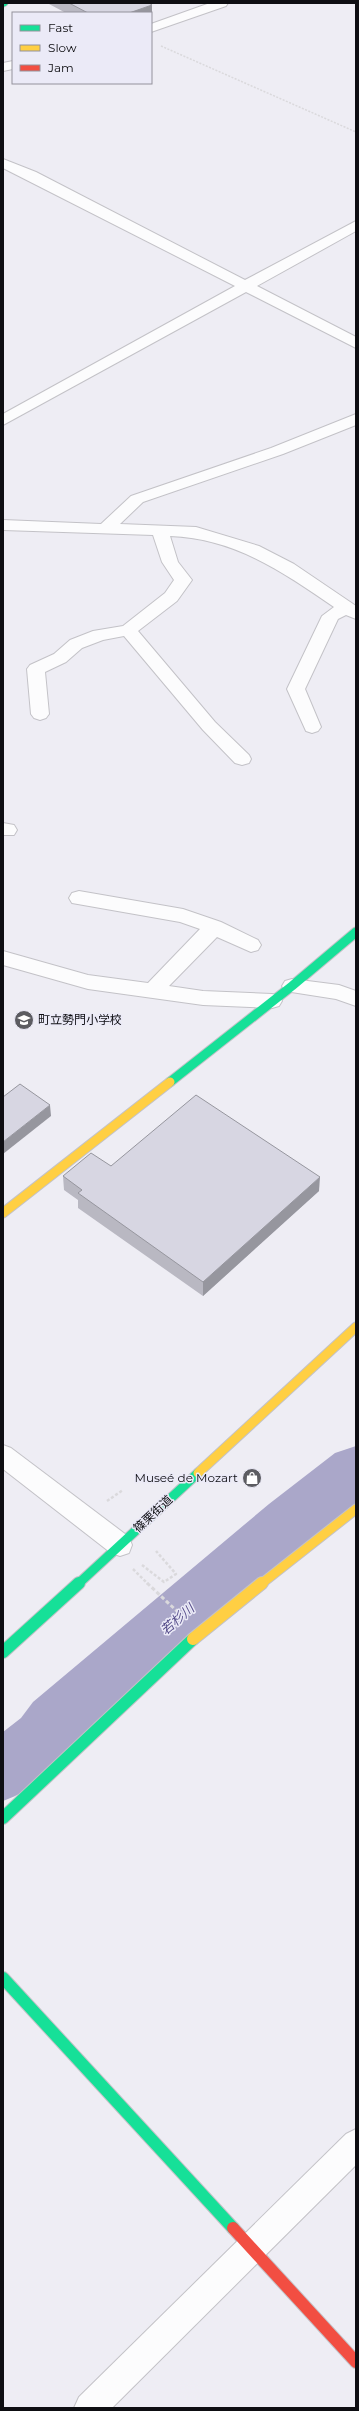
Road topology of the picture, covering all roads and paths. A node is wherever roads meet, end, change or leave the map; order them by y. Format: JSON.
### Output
{"nodes":[{"id":1,"x":222,"y":3,"type":"edge"},
{"id":2,"x":152,"y":28,"type":"edge"},
{"id":3,"x":158,"y":44,"type":"dead end"},
{"id":4,"x":356,"y":132,"type":"edge"},
{"id":5,"x":3,"y":163,"type":"edge"},
{"id":6,"x":356,"y":225,"type":"edge"},
{"id":7,"x":248,"y":286,"type":"junction"},
{"id":8,"x":356,"y":343,"type":"edge"},
{"id":9,"x":356,"y":418,"type":"edge"},
{"id":10,"x":3,"y":420,"type":"edge"},
{"id":11,"x":3,"y":525,"type":"edge"},
{"id":12,"x":106,"y":528,"type":"junction"},
{"id":13,"x":160,"y":531,"type":"junction"},
{"id":14,"x":351,"y":611,"type":"edge"},
{"id":15,"x":128,"y":630,"type":"junction"},
{"id":16,"x":40,"y":714,"type":"dead end"},
{"id":17,"x":312,"y":727,"type":"dead end"},
{"id":18,"x":242,"y":759,"type":"dead end"},
{"id":19,"x":79,"y":898,"type":"dead end"},
{"id":20,"x":214,"y":927,"type":"junction"},
{"id":21,"x":356,"y":932,"type":"edge"},
{"id":22,"x":250,"y":945,"type":"dead end"},
{"id":23,"x":3,"y":958,"type":"edge"},
{"id":24,"x":292,"y":986,"type":"junction"},
{"id":25,"x":152,"y":991,"type":"junction"},
{"id":26,"x":356,"y":999,"type":"edge"},
{"id":27,"x":272,"y":1001,"type":"junction"},
{"id":28,"x":3,"y":1213,"type":"edge"},
{"id":29,"x":356,"y":1327,"type":"edge"},
{"id":30,"x":3,"y":1455,"type":"edge"},
{"id":31,"x":356,"y":1509,"type":"edge"},
{"id":32,"x":116,"y":1548,"type":"junction"},
{"id":33,"x":156,"y":1551,"type":"dead end"},
{"id":34,"x":142,"y":1565,"type":"dead end"},
{"id":35,"x":200,"y":1634,"type":"junction"},
{"id":36,"x":3,"y":1652,"type":"edge"},
{"id":37,"x":3,"y":1818,"type":"edge"},
{"id":38,"x":3,"y":1978,"type":"edge"},
{"id":39,"x":356,"y":2144,"type":"edge"},
{"id":40,"x":253,"y":2248,"type":"junction"},
{"id":41,"x":356,"y":2362,"type":"edge"},
{"id":42,"x":90,"y":2408,"type":"edge"}],
"edges":[{"from":1,"to":2,"type":"street"},
{"from":3,"to":4,"type":"path"},
{"from":5,"to":7,"type":"street"},
{"from":6,"to":7,"type":"street"},
{"from":7,"to":8,"type":"street"},
{"from":7,"to":10,"type":"street"},
{"from":9,"to":12,"type":"street"},
{"from":11,"to":12,"type":"street"},
{"from":12,"to":13,"type":"street"},
{"from":13,"to":14,"type":"street"},
{"from":13,"to":15,"type":"street"},
{"from":14,"to":17,"type":"street"},
{"from":15,"to":16,"type":"street"},
{"from":15,"to":18,"type":"street"},
{"from":19,"to":20,"type":"street"},
{"from":20,"to":22,"type":"street"},
{"from":20,"to":25,"type":"street"},
{"from":21,"to":24,"type":"street"},
{"from":23,"to":25,"type":"street"},
{"from":24,"to":26,"type":"street"},
{"from":24,"to":27,"type":"street"},
{"from":25,"to":27,"type":"street"},
{"from":27,"to":28,"type":"street"},
{"from":29,"to":32,"type":"street","name":"篠栗街道"},
{"from":30,"to":32,"type":"street"},
{"from":31,"to":35,"type":"street"},
{"from":32,"to":35,"type":"path"},
{"from":32,"to":36,"type":"street","name":"篠栗街道"},
{"from":33,"to":34,"type":"path"},
{"from":35,"to":37,"type":"street"},
{"from":38,"to":40,"type":"street"},
{"from":39,"to":40,"type":"street"},
{"from":40,"to":41,"type":"street"},
{"from":40,"to":42,"type":"street"}]}
